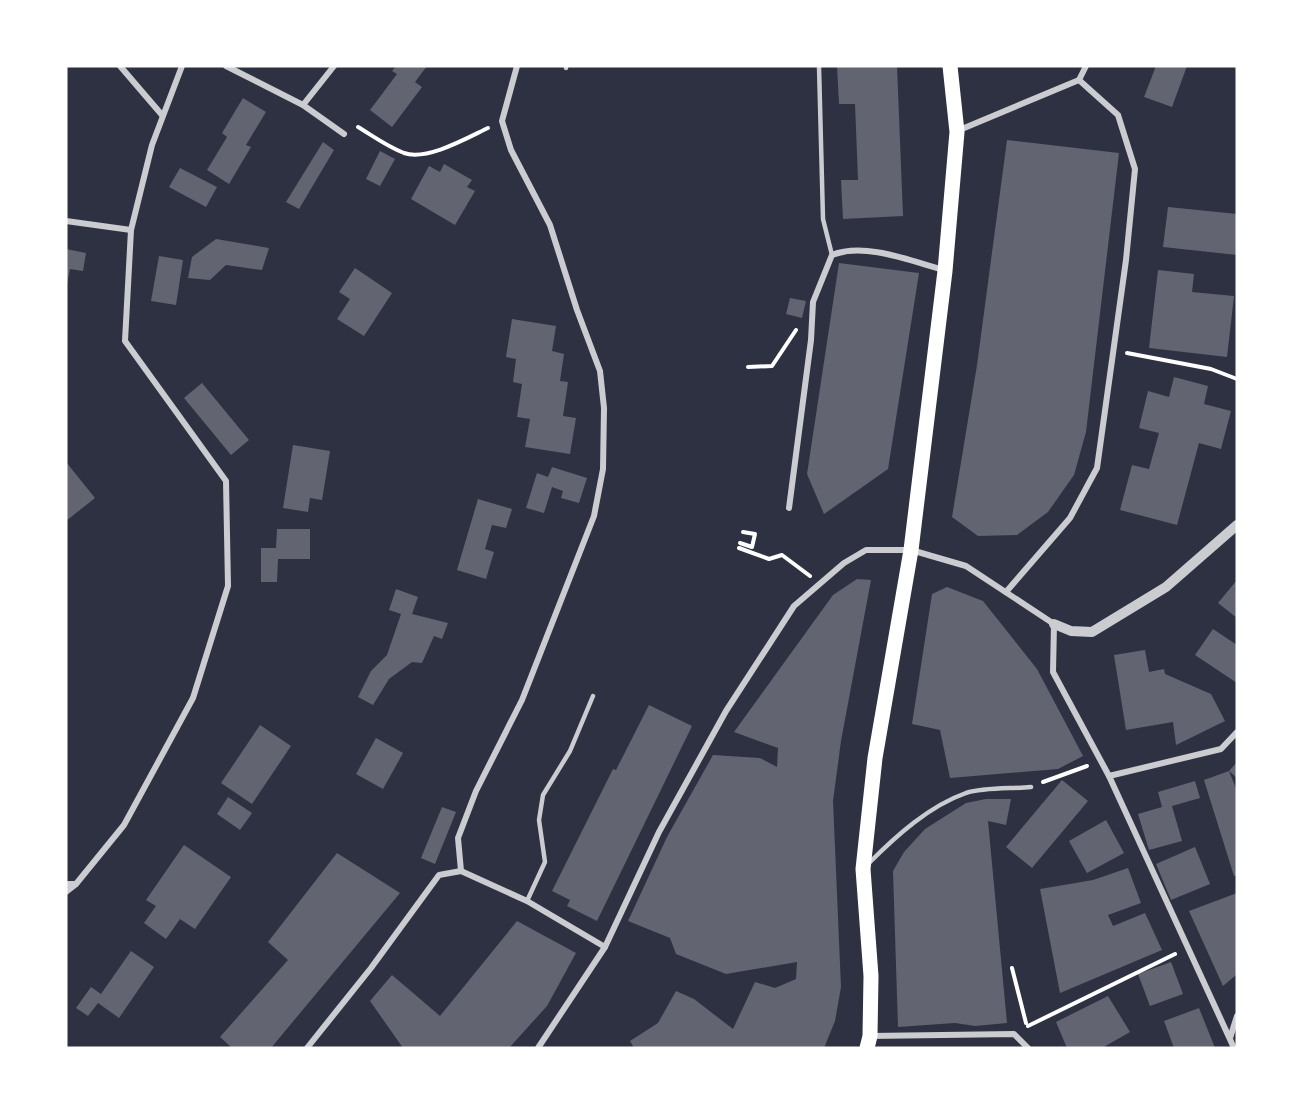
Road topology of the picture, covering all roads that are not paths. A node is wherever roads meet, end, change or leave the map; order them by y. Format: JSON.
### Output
{"nodes":[{"id":1,"x":120,"y":66,"type":"edge"},
{"id":2,"x":182,"y":66,"type":"edge"},
{"id":3,"x":226,"y":66,"type":"edge"},
{"id":4,"x":334,"y":66,"type":"edge"},
{"id":5,"x":517,"y":66,"type":"edge"},
{"id":6,"x":819,"y":66,"type":"edge"},
{"id":7,"x":950,"y":66,"type":"edge"},
{"id":8,"x":1086,"y":66,"type":"edge"},
{"id":9,"x":1079,"y":80,"type":"junction"},
{"id":10,"x":303,"y":105,"type":"junction"},
{"id":11,"x":162,"y":114,"type":"junction"},
{"id":12,"x":957,"y":132,"type":"junction"},
{"id":13,"x":344,"y":134,"type":"road end"},
{"id":14,"x":66,"y":221,"type":"edge"},
{"id":15,"x":131,"y":230,"type":"junction"},
{"id":16,"x":832,"y":255,"type":"junction"},
{"id":17,"x":945,"y":271,"type":"junction"},
{"id":18,"x":789,"y":508,"type":"dead end"},
{"id":19,"x":1237,"y":525,"type":"edge"},
{"id":20,"x":911,"y":550,"type":"junction"},
{"id":21,"x":1006,"y":592,"type":"junction"},
{"id":22,"x":1054,"y":624,"type":"junction"},
{"id":23,"x":593,"y":696,"type":"dead end"},
{"id":24,"x":1237,"y":732,"type":"edge"},
{"id":25,"x":1109,"y":776,"type":"junction"},
{"id":26,"x":1031,"y":788,"type":"road end"},
{"id":27,"x":863,"y":869,"type":"junction"},
{"id":28,"x":461,"y":871,"type":"junction"},
{"id":29,"x":66,"y":884,"type":"edge"},
{"id":30,"x":76,"y":884,"type":"junction"},
{"id":31,"x":66,"y":892,"type":"edge"},
{"id":32,"x":527,"y":901,"type":"junction"},
{"id":33,"x":605,"y":947,"type":"junction"},
{"id":34,"x":1237,"y":1016,"type":"edge"},
{"id":35,"x":1230,"y":1038,"type":"junction"},
{"id":36,"x":869,"y":1042,"type":"edge"},
{"id":37,"x":307,"y":1048,"type":"edge"},
{"id":38,"x":538,"y":1048,"type":"edge"},
{"id":39,"x":1028,"y":1048,"type":"edge"},
{"id":40,"x":1234,"y":1048,"type":"edge"}],
"edges":[{"from":1,"to":11,"type":"street"},
{"from":2,"to":11,"type":"street"},
{"from":3,"to":10,"type":"street"},
{"from":4,"to":10,"type":"street"},
{"from":5,"to":28,"type":"street"},
{"from":6,"to":16,"type":"lane"},
{"from":7,"to":12,"type":"main road"},
{"from":8,"to":9,"type":"street"},
{"from":9,"to":12,"type":"street"},
{"from":9,"to":21,"type":"street"},
{"from":10,"to":13,"type":"street"},
{"from":11,"to":15,"type":"street"},
{"from":12,"to":17,"type":"main road"},
{"from":14,"to":15,"type":"street"},
{"from":15,"to":30,"type":"street"},
{"from":16,"to":17,"type":"street"},
{"from":16,"to":18,"type":"street"},
{"from":17,"to":20,"type":"main road"},
{"from":19,"to":22,"type":"street"},
{"from":20,"to":21,"type":"street"},
{"from":20,"to":27,"type":"main road"},
{"from":20,"to":33,"type":"street"},
{"from":21,"to":22,"type":"street"},
{"from":22,"to":25,"type":"street"},
{"from":23,"to":32,"type":"lane"},
{"from":24,"to":25,"type":"street"},
{"from":25,"to":35,"type":"street"},
{"from":26,"to":27,"type":"lane"},
{"from":27,"to":36,"type":"main road"},
{"from":28,"to":32,"type":"street"},
{"from":28,"to":37,"type":"street"},
{"from":29,"to":30,"type":"street"},
{"from":30,"to":31,"type":"street"},
{"from":32,"to":33,"type":"street"},
{"from":33,"to":38,"type":"street"},
{"from":34,"to":35,"type":"street"},
{"from":35,"to":40,"type":"street"},
{"from":36,"to":39,"type":"street"}]}
